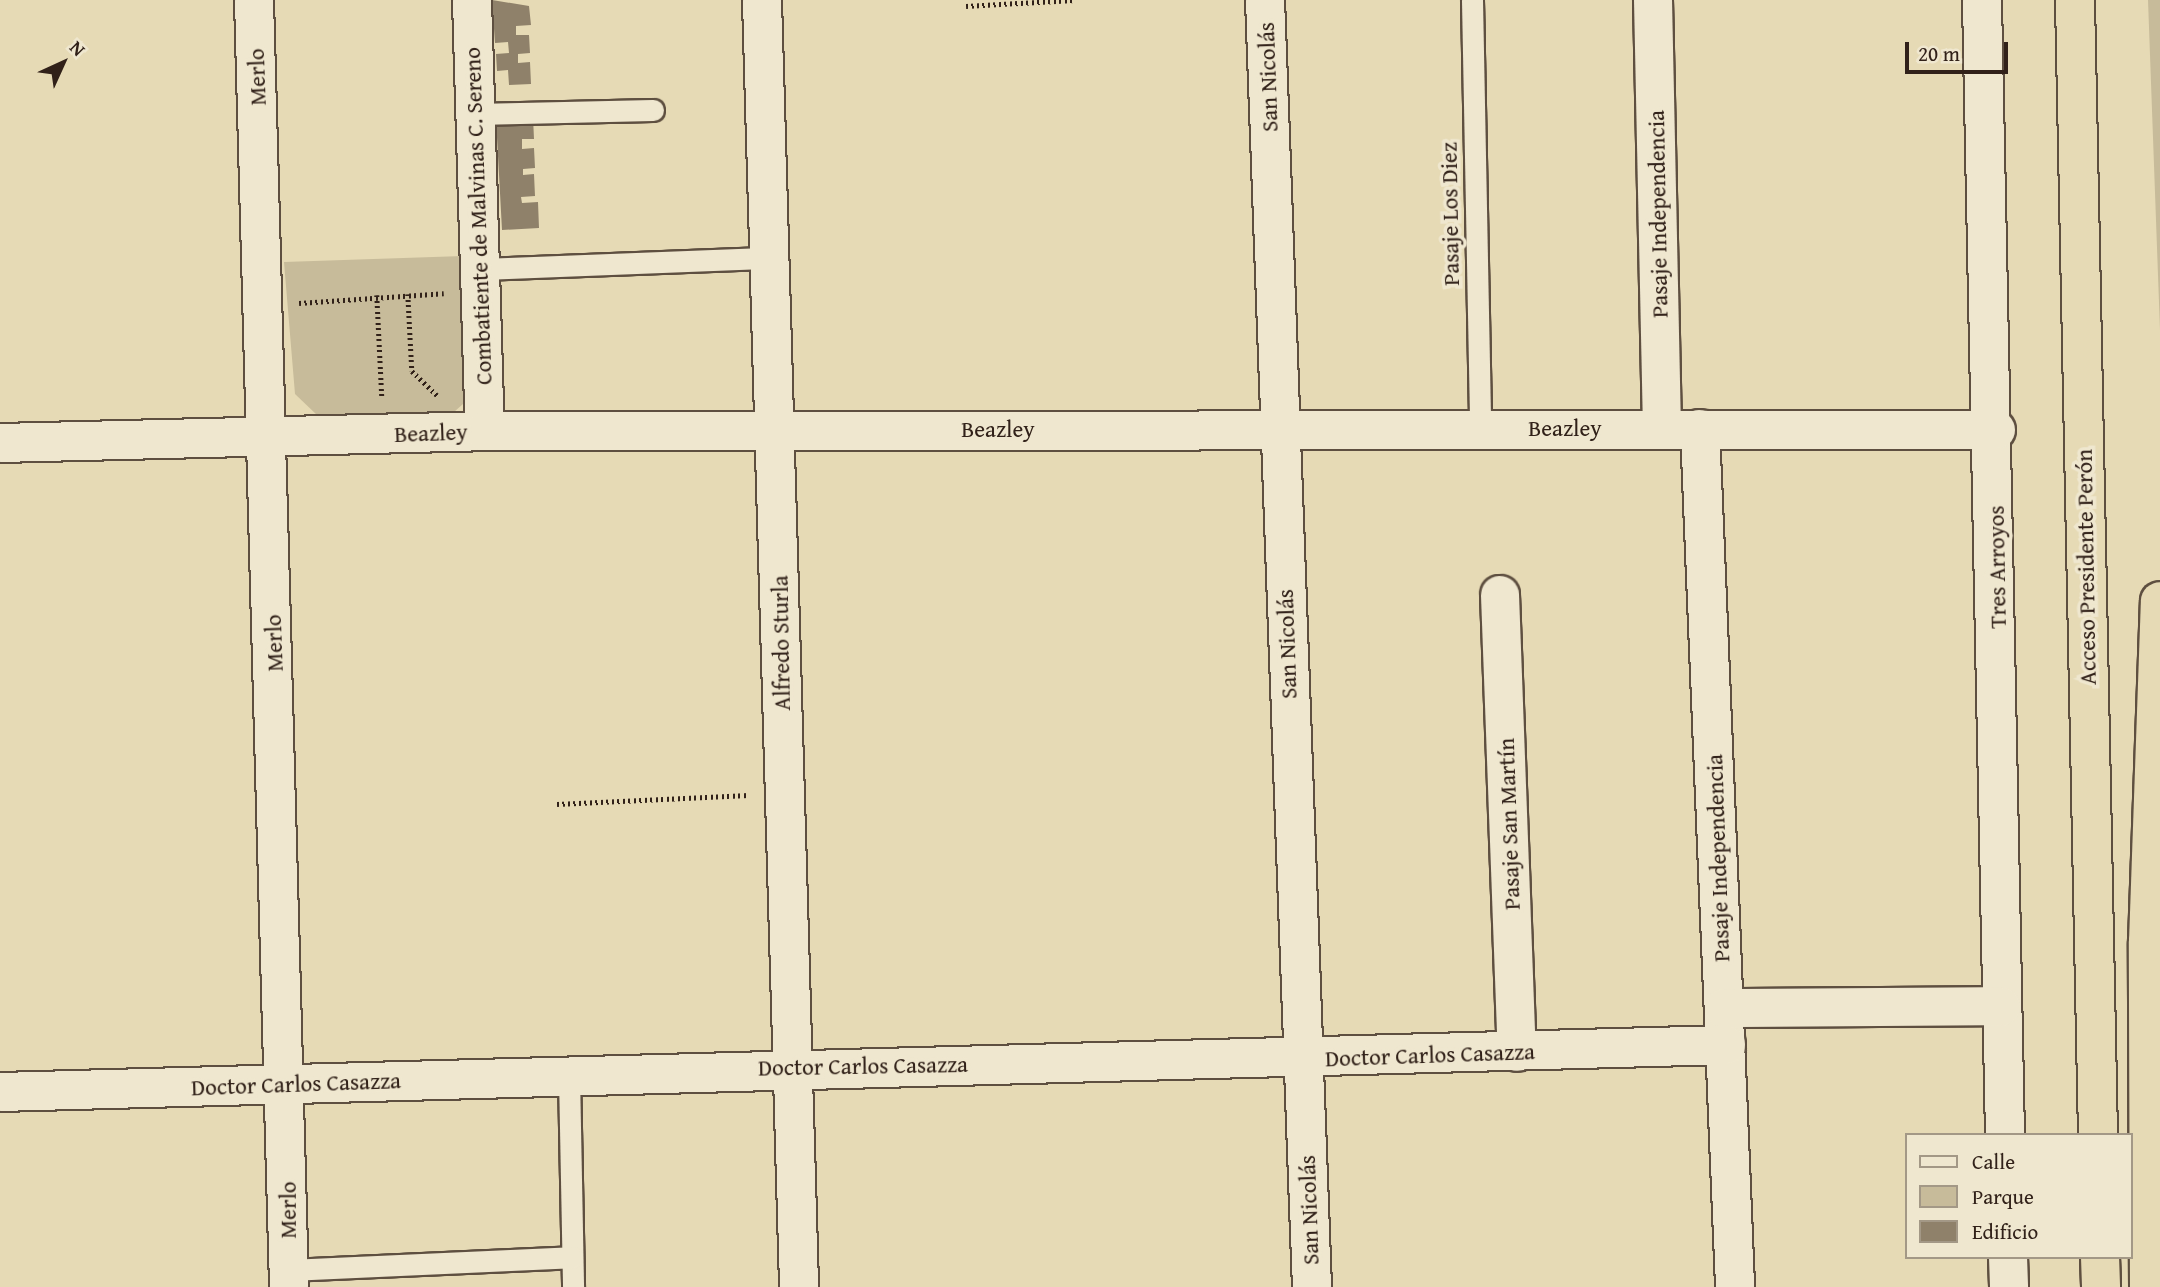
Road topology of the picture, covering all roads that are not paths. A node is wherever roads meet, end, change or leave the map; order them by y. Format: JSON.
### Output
{"nodes":[{"id":1,"x":254,"y":0,"type":"edge"},
{"id":2,"x":472,"y":0,"type":"edge"},
{"id":3,"x":762,"y":0,"type":"edge"},
{"id":4,"x":1265,"y":0,"type":"edge"},
{"id":5,"x":1472,"y":0,"type":"edge"},
{"id":6,"x":1653,"y":0,"type":"edge"},
{"id":7,"x":1982,"y":0,"type":"edge"},
{"id":8,"x":2075,"y":0,"type":"edge"},
{"id":9,"x":653,"y":110,"type":"dead end"},
{"id":10,"x":475,"y":114,"type":"junction"},
{"id":11,"x":773,"y":258,"type":"junction"},
{"id":12,"x":480,"y":280,"type":"junction"},
{"id":13,"x":1480,"y":427,"type":"junction"},
{"id":14,"x":1278,"y":428,"type":"junction"},
{"id":15,"x":1662,"y":428,"type":"junction"},
{"id":16,"x":776,"y":429,"type":"junction"},
{"id":17,"x":1700,"y":429,"type":"junction"},
{"id":18,"x":1996,"y":430,"type":"junction"},
{"id":19,"x":479,"y":431,"type":"junction"},
{"id":20,"x":268,"y":438,"type":"junction"},
{"id":21,"x":0,"y":443,"type":"edge"},
{"id":22,"x":1500,"y":596,"type":"dead end"},
{"id":23,"x":2160,"y":601,"type":"edge"},
{"id":24,"x":2001,"y":1006,"type":"junction"},
{"id":25,"x":1724,"y":1007,"type":"junction"},
{"id":26,"x":1726,"y":1045,"type":"junction"},
{"id":27,"x":1517,"y":1052,"type":"junction"},
{"id":28,"x":1305,"y":1059,"type":"junction"},
{"id":29,"x":792,"y":1067,"type":"junction"},
{"id":30,"x":569,"y":1074,"type":"junction"},
{"id":31,"x":286,"y":1084,"type":"junction"},
{"id":32,"x":0,"y":1092,"type":"edge"},
{"id":33,"x":2005,"y":1133,"type":"edge"},
{"id":34,"x":2098,"y":1133,"type":"edge"},
{"id":35,"x":572,"y":1257,"type":"junction"},
{"id":36,"x":2008,"y":1259,"type":"edge"},
{"id":37,"x":2100,"y":1259,"type":"edge"},
{"id":38,"x":288,"y":1279,"type":"edge"},
{"id":39,"x":573,"y":1287,"type":"edge"},
{"id":40,"x":799,"y":1287,"type":"edge"},
{"id":41,"x":1312,"y":1287,"type":"edge"},
{"id":42,"x":1735,"y":1287,"type":"edge"},
{"id":43,"x":2009,"y":1287,"type":"edge"},
{"id":44,"x":2101,"y":1287,"type":"edge"},
{"id":45,"x":2149,"y":1287,"type":"edge"}],
"edges":[{"from":1,"to":20,"type":"street","name":"Merlo"},
{"from":2,"to":10,"type":"street","name":"Combatiente de Malvinas C. Sereno"},
{"from":3,"to":11,"type":"street","name":"Alfredo Sturla"},
{"from":4,"to":14,"type":"street","name":"San Nicolás"},
{"from":5,"to":13,"type":"lane","name":"Pasaje Los Diez"},
{"from":6,"to":15,"type":"street","name":"Pasaje Independencia"},
{"from":7,"to":18,"type":"street","name":"Tres Arroyos"},
{"from":8,"to":34,"type":"highway","name":"Acceso Presidente Perón"},
{"from":9,"to":10,"type":"lane"},
{"from":10,"to":12,"type":"street","name":"Combatiente de Malvinas C. Sereno"},
{"from":11,"to":12,"type":"lane"},
{"from":11,"to":16,"type":"street","name":"Alfredo Sturla"},
{"from":12,"to":19,"type":"street","name":"Combatiente de Malvinas C. Sereno"},
{"from":13,"to":14,"type":"street","name":"Beazley"},
{"from":13,"to":15,"type":"street","name":"Beazley"},
{"from":14,"to":16,"type":"street","name":"Beazley"},
{"from":14,"to":28,"type":"street","name":"San Nicolás"},
{"from":15,"to":17,"type":"street","name":"Beazley"},
{"from":16,"to":19,"type":"street","name":"Beazley"},
{"from":16,"to":29,"type":"street","name":"Alfredo Sturla"},
{"from":17,"to":18,"type":"street","name":"Beazley"},
{"from":17,"to":25,"type":"street","name":"Pasaje Independencia"},
{"from":18,"to":24,"type":"street","name":"Tres Arroyos"},
{"from":19,"to":20,"type":"street","name":"Beazley"},
{"from":20,"to":21,"type":"street","name":"Beazley"},
{"from":20,"to":31,"type":"street","name":"Merlo"},
{"from":22,"to":27,"type":"street","name":"Pasaje San Martín"},
{"from":23,"to":45,"type":"highway"},
{"from":24,"to":25,"type":"street"},
{"from":24,"to":33,"type":"street","name":"Tres Arroyos"},
{"from":25,"to":26,"type":"street","name":"Pasaje Independencia"},
{"from":26,"to":27,"type":"street","name":"Doctor Carlos Casazza"},
{"from":26,"to":42,"type":"street","name":"Pasaje Independencia"},
{"from":27,"to":28,"type":"street","name":"Doctor Carlos Casazza"},
{"from":28,"to":29,"type":"street","name":"Doctor Carlos Casazza"},
{"from":28,"to":41,"type":"street","name":"San Nicolás"},
{"from":29,"to":30,"type":"street","name":"Doctor Carlos Casazza"},
{"from":29,"to":40,"type":"street","name":"Alfredo Sturla"},
{"from":30,"to":31,"type":"street","name":"Doctor Carlos Casazza"},
{"from":30,"to":35,"type":"lane"},
{"from":31,"to":32,"type":"street","name":"Doctor Carlos Casazza"},
{"from":31,"to":38,"type":"street","name":"Merlo"},
{"from":35,"to":38,"type":"lane"},
{"from":35,"to":39,"type":"lane"},
{"from":36,"to":43,"type":"street"},
{"from":37,"to":44,"type":"highway"}]}
